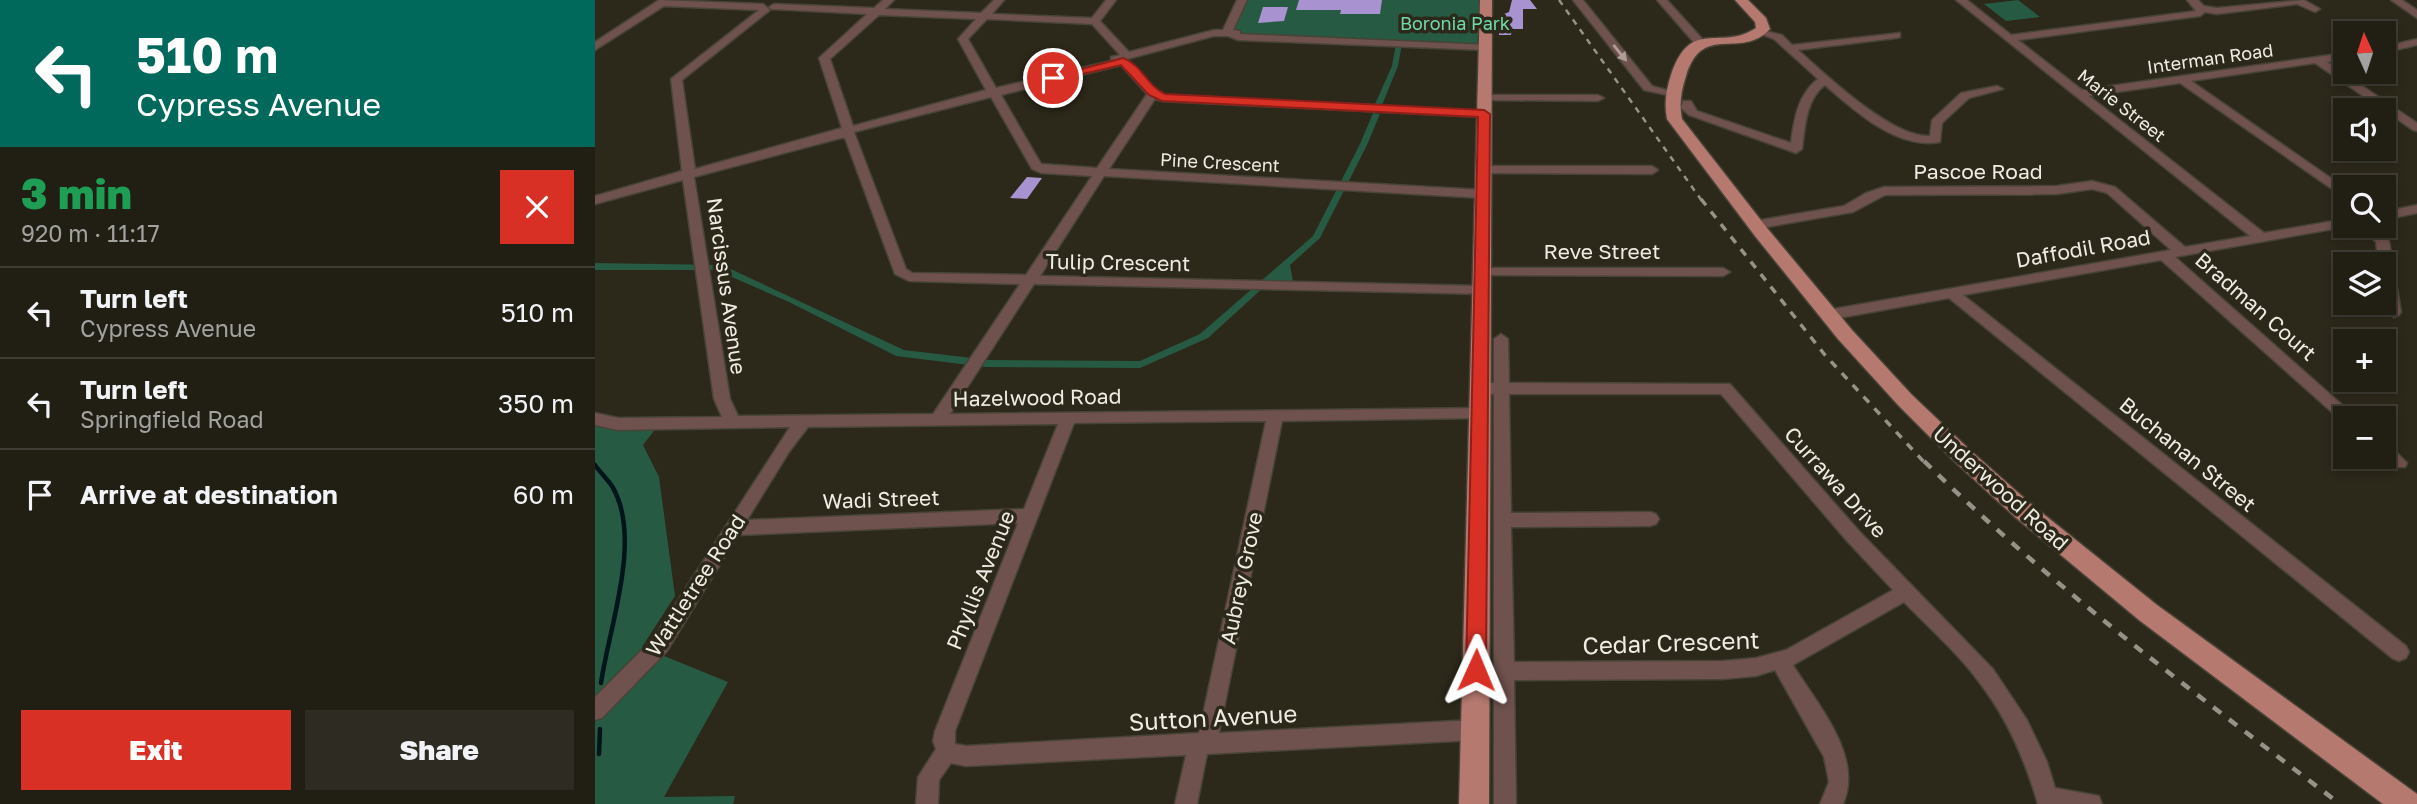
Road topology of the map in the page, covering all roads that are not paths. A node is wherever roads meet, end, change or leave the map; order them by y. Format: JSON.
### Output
{"nodes":[{"id":1,"x":889,"y":0,"type":"edge"},
{"id":2,"x":999,"y":0,"type":"edge"},
{"id":3,"x":1111,"y":0,"type":"edge"},
{"id":4,"x":1242,"y":0,"type":"edge"},
{"id":5,"x":1486,"y":0,"type":"edge"},
{"id":6,"x":1578,"y":0,"type":"edge"},
{"id":7,"x":1662,"y":0,"type":"edge"},
{"id":8,"x":1741,"y":0,"type":"edge"},
{"id":9,"x":1961,"y":0,"type":"edge"},
{"id":10,"x":2192,"y":0,"type":"edge"},
{"id":11,"x":2396,"y":0,"type":"edge"},
{"id":12,"x":664,"y":1,"type":"edge"},
{"id":13,"x":2296,"y":1,"type":"edge"},
{"id":14,"x":770,"y":6,"type":"edge"},
{"id":15,"x":2201,"y":9,"type":"junction"},
{"id":16,"x":2315,"y":9,"type":"dead end"},
{"id":17,"x":874,"y":12,"type":"junction"},
{"id":18,"x":2417,"y":15,"type":"edge"},
{"id":19,"x":982,"y":17,"type":"junction"},
{"id":20,"x":1095,"y":21,"type":"junction"},
{"id":21,"x":1231,"y":30,"type":"junction"},
{"id":22,"x":1762,"y":31,"type":"junction"},
{"id":23,"x":1895,"y":35,"type":"dead end"},
{"id":24,"x":2009,"y":38,"type":"junction"},
{"id":25,"x":2417,"y":41,"type":"edge"},
{"id":26,"x":1701,"y":44,"type":"junction"},
{"id":27,"x":595,"y":47,"type":"edge"},
{"id":28,"x":1485,"y":47,"type":"junction"},
{"id":29,"x":2396,"y":47,"type":"edge"},
{"id":30,"x":1791,"y":48,"type":"junction"},
{"id":31,"x":1125,"y":58,"type":"junction"},
{"id":32,"x":2333,"y":58,"type":"edge"},
{"id":33,"x":2317,"y":60,"type":"junction"},
{"id":34,"x":1826,"y":79,"type":"junction"},
{"id":35,"x":2181,"y":79,"type":"junction"},
{"id":36,"x":1997,"y":89,"type":"dead end"},
{"id":37,"x":993,"y":93,"type":"junction"},
{"id":38,"x":1155,"y":94,"type":"junction"},
{"id":39,"x":2080,"y":94,"type":"junction"},
{"id":40,"x":1598,"y":98,"type":"dead end"},
{"id":41,"x":1678,"y":99,"type":"junction"},
{"id":42,"x":1484,"y":106,"type":"junction"},
{"id":43,"x":2411,"y":120,"type":"edge"},
{"id":44,"x":2417,"y":128,"type":"edge"},
{"id":45,"x":849,"y":132,"type":"junction"},
{"id":46,"x":1483,"y":170,"type":"junction"},
{"id":47,"x":1652,"y":170,"type":"dead end"},
{"id":48,"x":1102,"y":173,"type":"junction"},
{"id":49,"x":688,"y":175,"type":"junction"},
{"id":50,"x":2333,"y":186,"type":"edge"},
{"id":51,"x":1483,"y":194,"type":"junction"},
{"id":52,"x":595,"y":200,"type":"edge"},
{"id":53,"x":2417,"y":209,"type":"edge"},
{"id":54,"x":2396,"y":213,"type":"edge"},
{"id":55,"x":1755,"y":225,"type":"junction"},
{"id":56,"x":2333,"y":225,"type":"edge"},
{"id":57,"x":2261,"y":238,"type":"junction"},
{"id":58,"x":2182,"y":252,"type":"junction"},
{"id":59,"x":2164,"y":255,"type":"junction"},
{"id":60,"x":1723,"y":272,"type":"dead end"},
{"id":61,"x":1030,"y":281,"type":"junction"},
{"id":62,"x":1481,"y":282,"type":"junction"},
{"id":63,"x":1950,"y":292,"type":"junction"},
{"id":64,"x":1828,"y":315,"type":"junction"},
{"id":65,"x":1501,"y":339,"type":"dead end"},
{"id":66,"x":1491,"y":389,"type":"junction"},
{"id":67,"x":722,"y":399,"type":"junction"},
{"id":68,"x":2335,"y":406,"type":"edge"},
{"id":69,"x":1480,"y":412,"type":"junction"},
{"id":70,"x":1275,"y":414,"type":"junction"},
{"id":71,"x":1069,"y":417,"type":"junction"},
{"id":72,"x":595,"y":419,"type":"edge"},
{"id":73,"x":938,"y":419,"type":"junction"},
{"id":74,"x":799,"y":421,"type":"junction"},
{"id":75,"x":713,"y":422,"type":"junction"},
{"id":76,"x":732,"y":422,"type":"junction"},
{"id":77,"x":2396,"y":460,"type":"edge"},
{"id":78,"x":2399,"y":463,"type":"dead end"},
{"id":79,"x":1030,"y":516,"type":"junction"},
{"id":80,"x":1650,"y":519,"type":"dead end"},
{"id":81,"x":1503,"y":520,"type":"junction"},
{"id":82,"x":733,"y":528,"type":"junction"},
{"id":83,"x":1906,"y":592,"type":"junction"},
{"id":84,"x":2399,"y":652,"type":"dead end"},
{"id":85,"x":1780,"y":662,"type":"junction"},
{"id":86,"x":1504,"y":671,"type":"junction"},
{"id":87,"x":595,"y":711,"type":"edge"},
{"id":88,"x":1475,"y":730,"type":"junction"},
{"id":89,"x":1203,"y":743,"type":"junction"},
{"id":90,"x":951,"y":753,"type":"junction"},
{"id":91,"x":927,"y":801,"type":"edge"},
{"id":92,"x":2048,"y":801,"type":"edge"},
{"id":93,"x":1185,"y":804,"type":"edge"},
{"id":94,"x":1474,"y":804,"type":"edge"},
{"id":95,"x":1504,"y":804,"type":"edge"},
{"id":96,"x":1831,"y":804,"type":"edge"},
{"id":97,"x":2091,"y":804,"type":"edge"},
{"id":98,"x":2407,"y":804,"type":"edge"}],
"edges":[{"from":1,"to":17,"type":"street","name":"Tulip Crescent"},
{"from":2,"to":19,"type":"street","name":"Pine Crescent"},
{"from":3,"to":20,"type":"street"},
{"from":4,"to":21,"type":"street"},
{"from":5,"to":28,"type":"main road"},
{"from":6,"to":41,"type":"street","one_way":true},
{"from":7,"to":26,"type":"street"},
{"from":8,"to":22,"type":"main road"},
{"from":9,"to":24,"type":"street","name":"Marie Street"},
{"from":10,"to":15,"type":"street"},
{"from":11,"to":18,"type":"street"},
{"from":12,"to":14,"type":"street"},
{"from":12,"to":27,"type":"street"},
{"from":13,"to":15,"type":"street"},
{"from":13,"to":16,"type":"street"},
{"from":14,"to":17,"type":"street"},
{"from":14,"to":49,"type":"street","name":"Narcissus Avenue"},
{"from":15,"to":24,"type":"street"},
{"from":17,"to":19,"type":"street"},
{"from":17,"to":45,"type":"street","name":"Tulip Crescent"},
{"from":19,"to":20,"type":"street"},
{"from":19,"to":37,"type":"street","name":"Pine Crescent"},
{"from":20,"to":31,"type":"street"},
{"from":21,"to":28,"type":"street"},
{"from":21,"to":31,"type":"street"},
{"from":22,"to":26,"type":"main road"},
{"from":22,"to":30,"type":"street"},
{"from":23,"to":30,"type":"street"},
{"from":24,"to":39,"type":"street","name":"Marie Street"},
{"from":25,"to":29,"type":"street"},
{"from":26,"to":41,"type":"main road"},
{"from":28,"to":42,"type":"main road"},
{"from":30,"to":34,"type":"street"},
{"from":31,"to":37,"type":"street"},
{"from":31,"to":38,"type":"street"},
{"from":32,"to":33,"type":"street","name":"Interman Road"},
{"from":33,"to":35,"type":"street","name":"Interman Road"},
{"from":33,"to":43,"type":"street"},
{"from":34,"to":36,"type":"street"},
{"from":34,"to":41,"type":"street"},
{"from":35,"to":39,"type":"street","name":"Interman Road"},
{"from":35,"to":50,"type":"street"},
{"from":37,"to":45,"type":"street"},
{"from":37,"to":48,"type":"street","name":"Pine Crescent"},
{"from":38,"to":42,"type":"street"},
{"from":38,"to":48,"type":"street"},
{"from":39,"to":57,"type":"street","name":"Marie Street"},
{"from":40,"to":42,"type":"street"},
{"from":41,"to":55,"type":"main road","name":"Underwood Road"},
{"from":42,"to":46,"type":"main road"},
{"from":43,"to":44,"type":"street"},
{"from":45,"to":49,"type":"street"},
{"from":45,"to":61,"type":"street","name":"Tulip Crescent"},
{"from":46,"to":47,"type":"street"},
{"from":46,"to":51,"type":"main road"},
{"from":48,"to":51,"type":"street","name":"Pine Crescent"},
{"from":48,"to":61,"type":"street"},
{"from":49,"to":52,"type":"street"},
{"from":49,"to":67,"type":"street","name":"Narcissus Avenue"},
{"from":51,"to":62,"type":"main road"},
{"from":53,"to":54,"type":"street"},
{"from":55,"to":58,"type":"street","name":"Pascoe Road"},
{"from":55,"to":64,"type":"main road","name":"Underwood Road"},
{"from":56,"to":57,"type":"street","name":"Daffodil Road"},
{"from":57,"to":58,"type":"street","name":"Daffodil Road"},
{"from":58,"to":59,"type":"street","name":"Daffodil Road"},
{"from":59,"to":63,"type":"street","name":"Daffodil Road"},
{"from":59,"to":68,"type":"street","name":"Bradman Court"},
{"from":60,"to":62,"type":"street","name":"Reve Street"},
{"from":61,"to":62,"type":"street","name":"Tulip Crescent"},
{"from":61,"to":73,"type":"street"},
{"from":62,"to":66,"type":"main road"},
{"from":63,"to":64,"type":"street","name":"Daffodil Road"},
{"from":63,"to":84,"type":"street","name":"Buchanan Street"},
{"from":64,"to":98,"type":"main road","name":"Underwood Road"},
{"from":65,"to":66,"type":"street"},
{"from":66,"to":69,"type":"main road"},
{"from":66,"to":81,"type":"street"},
{"from":66,"to":83,"type":"street","name":"Currawa Drive"},
{"from":67,"to":75,"type":"street","name":"Narcissus Avenue"},
{"from":67,"to":76,"type":"street","name":"Narcissus Avenue"},
{"from":69,"to":70,"type":"street","name":"Hazelwood Road"},
{"from":69,"to":88,"type":"main road"},
{"from":70,"to":71,"type":"street","name":"Hazelwood Road"},
{"from":70,"to":89,"type":"street","name":"Aubrey Grove"},
{"from":71,"to":73,"type":"street","name":"Hazelwood Road"},
{"from":71,"to":79,"type":"street","name":"Phyllis Avenue"},
{"from":72,"to":75,"type":"street","name":"Hazelwood Road"},
{"from":73,"to":74,"type":"street","name":"Hazelwood Road"},
{"from":74,"to":76,"type":"street","name":"Hazelwood Road"},
{"from":74,"to":82,"type":"street","name":"Wattletree Road"},
{"from":75,"to":76,"type":"street","name":"Hazelwood Road"},
{"from":77,"to":78,"type":"street"},
{"from":79,"to":82,"type":"street","name":"Wadi Street"},
{"from":79,"to":90,"type":"street","name":"Phyllis Avenue"},
{"from":80,"to":81,"type":"street"},
{"from":81,"to":86,"type":"street"},
{"from":82,"to":87,"type":"street","name":"Wattletree Road"},
{"from":83,"to":85,"type":"street","name":"Cedar Crescent"},
{"from":83,"to":92,"type":"street","name":"Currawa Drive"},
{"from":85,"to":86,"type":"street","name":"Cedar Crescent"},
{"from":85,"to":96,"type":"street"},
{"from":86,"to":95,"type":"street"},
{"from":88,"to":89,"type":"street","name":"Sutton Avenue"},
{"from":88,"to":94,"type":"main road"},
{"from":89,"to":90,"type":"street","name":"Sutton Avenue"},
{"from":89,"to":93,"type":"street","name":"Aubrey Grove"},
{"from":90,"to":91,"type":"street"},
{"from":92,"to":97,"type":"street"}]}
